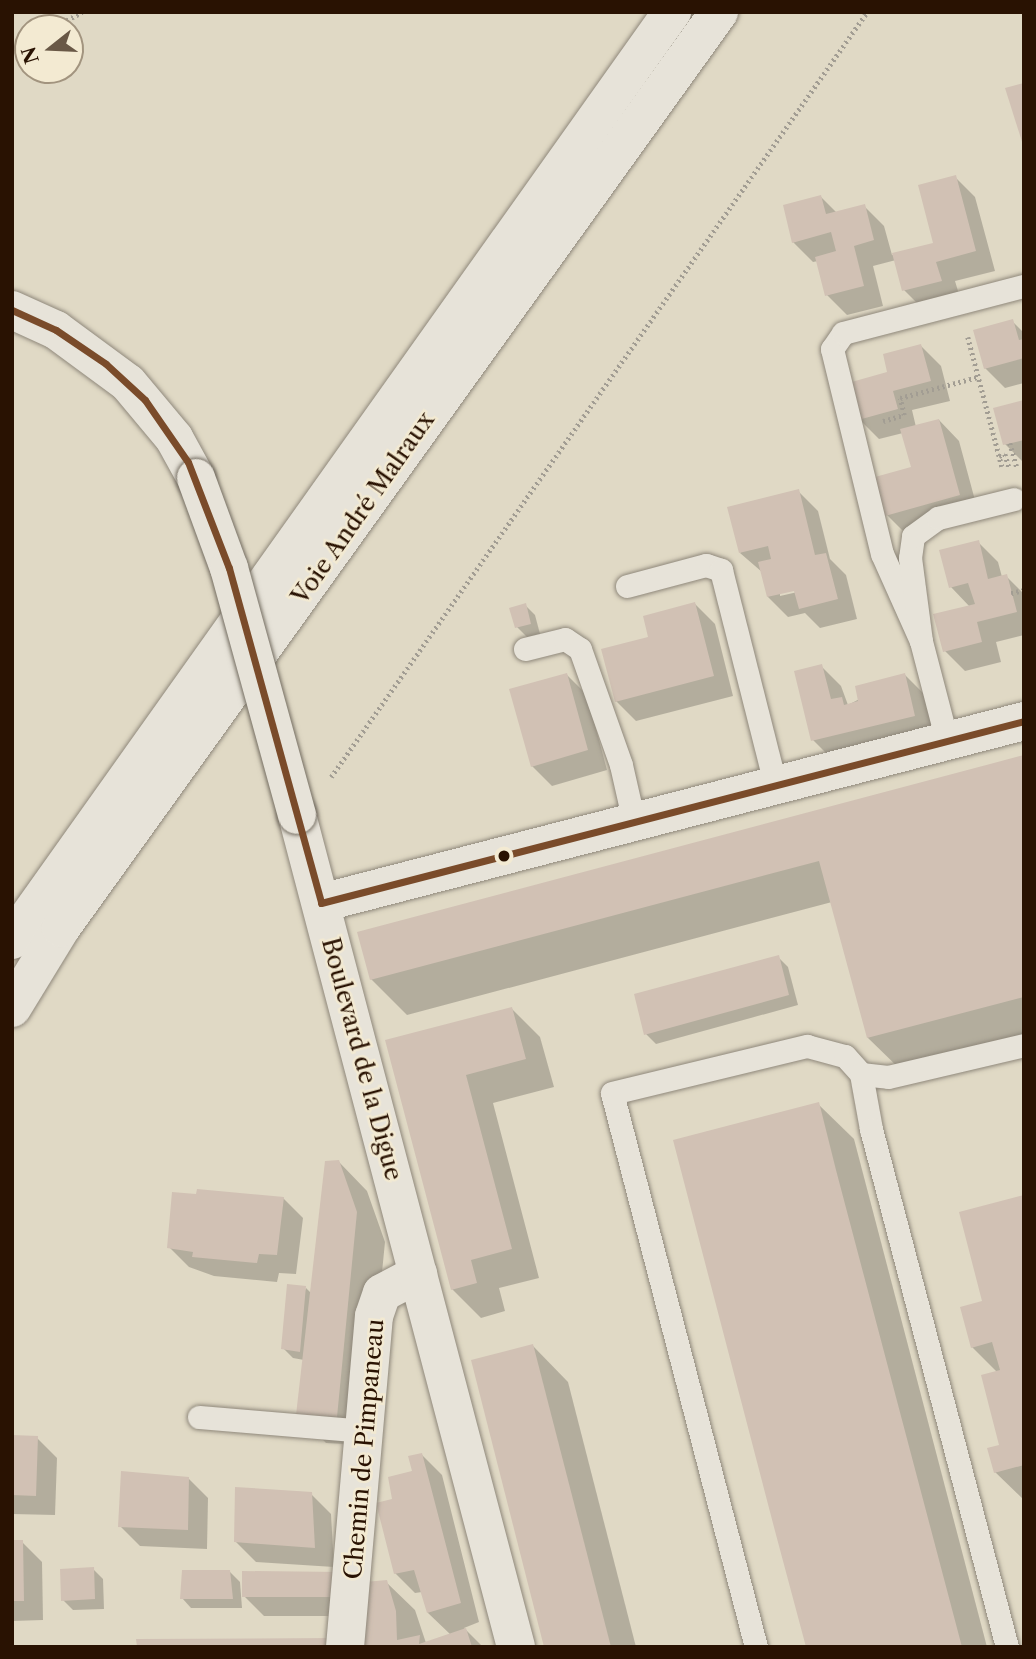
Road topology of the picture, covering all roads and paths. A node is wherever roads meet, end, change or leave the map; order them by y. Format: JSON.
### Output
{"nodes":[{"id":1,"x":671,"y":12,"type":"edge"},
{"id":2,"x":719,"y":12,"type":"edge"},
{"id":3,"x":867,"y":12,"type":"edge"},
{"id":4,"x":1024,"y":286,"type":"edge"},
{"id":5,"x":12,"y":310,"type":"edge"},
{"id":6,"x":968,"y":337,"type":"dead end"},
{"id":7,"x":978,"y":377,"type":"junction"},
{"id":8,"x":899,"y":417,"type":"dead end"},
{"id":9,"x":1005,"y":454,"type":"dead end"},
{"id":10,"x":1014,"y":499,"type":"dead end"},
{"id":11,"x":627,"y":586,"type":"dead end"},
{"id":12,"x":1024,"y":590,"type":"edge"},
{"id":13,"x":1012,"y":593,"type":"dead end"},
{"id":14,"x":921,"y":641,"type":"junction"},
{"id":15,"x":525,"y":649,"type":"dead end"},
{"id":16,"x":1024,"y":720,"type":"edge"},
{"id":17,"x":947,"y":741,"type":"junction"},
{"id":18,"x":328,"y":781,"type":"dead end"},
{"id":19,"x":776,"y":787,"type":"junction"},
{"id":20,"x":634,"y":822,"type":"junction"},
{"id":21,"x":321,"y":904,"type":"junction"},
{"id":22,"x":12,"y":940,"type":"edge"},
{"id":23,"x":12,"y":1008,"type":"edge"},
{"id":24,"x":1024,"y":1045,"type":"edge"},
{"id":25,"x":861,"y":1074,"type":"junction"},
{"id":26,"x":418,"y":1274,"type":"junction"},
{"id":27,"x":199,"y":1417,"type":"dead end"},
{"id":28,"x":365,"y":1431,"type":"junction"},
{"id":29,"x":345,"y":1647,"type":"edge"},
{"id":30,"x":516,"y":1647,"type":"edge"},
{"id":31,"x":756,"y":1647,"type":"edge"},
{"id":32,"x":1007,"y":1647,"type":"edge"}],
"edges":[{"from":1,"to":22,"type":"street","name":"Voie André Malraux"},
{"from":2,"to":23,"type":"street","name":"Voie André Malraux"},
{"from":3,"to":18,"type":"path"},
{"from":4,"to":14,"type":"lane"},
{"from":5,"to":21,"type":"street","name":"Boulevard de la Digue","bridge":true},
{"from":6,"to":7,"type":"path"},
{"from":7,"to":8,"type":"path"},
{"from":7,"to":9,"type":"path"},
{"from":10,"to":14,"type":"lane"},
{"from":11,"to":19,"type":"lane"},
{"from":12,"to":13,"type":"path"},
{"from":14,"to":17,"type":"lane"},
{"from":15,"to":20,"type":"lane"},
{"from":16,"to":17,"type":"street"},
{"from":17,"to":19,"type":"street"},
{"from":19,"to":20,"type":"street"},
{"from":20,"to":21,"type":"street"},
{"from":21,"to":26,"type":"street","name":"Boulevard de la Digue"},
{"from":24,"to":25,"type":"lane"},
{"from":25,"to":31,"type":"lane"},
{"from":25,"to":32,"type":"lane"},
{"from":26,"to":28,"type":"street","name":"Chemin de Pimpaneau"},
{"from":26,"to":30,"type":"street","name":"Boulevard de la Digue"},
{"from":27,"to":28,"type":"lane"},
{"from":28,"to":29,"type":"street","name":"Chemin de Pimpaneau"}]}
